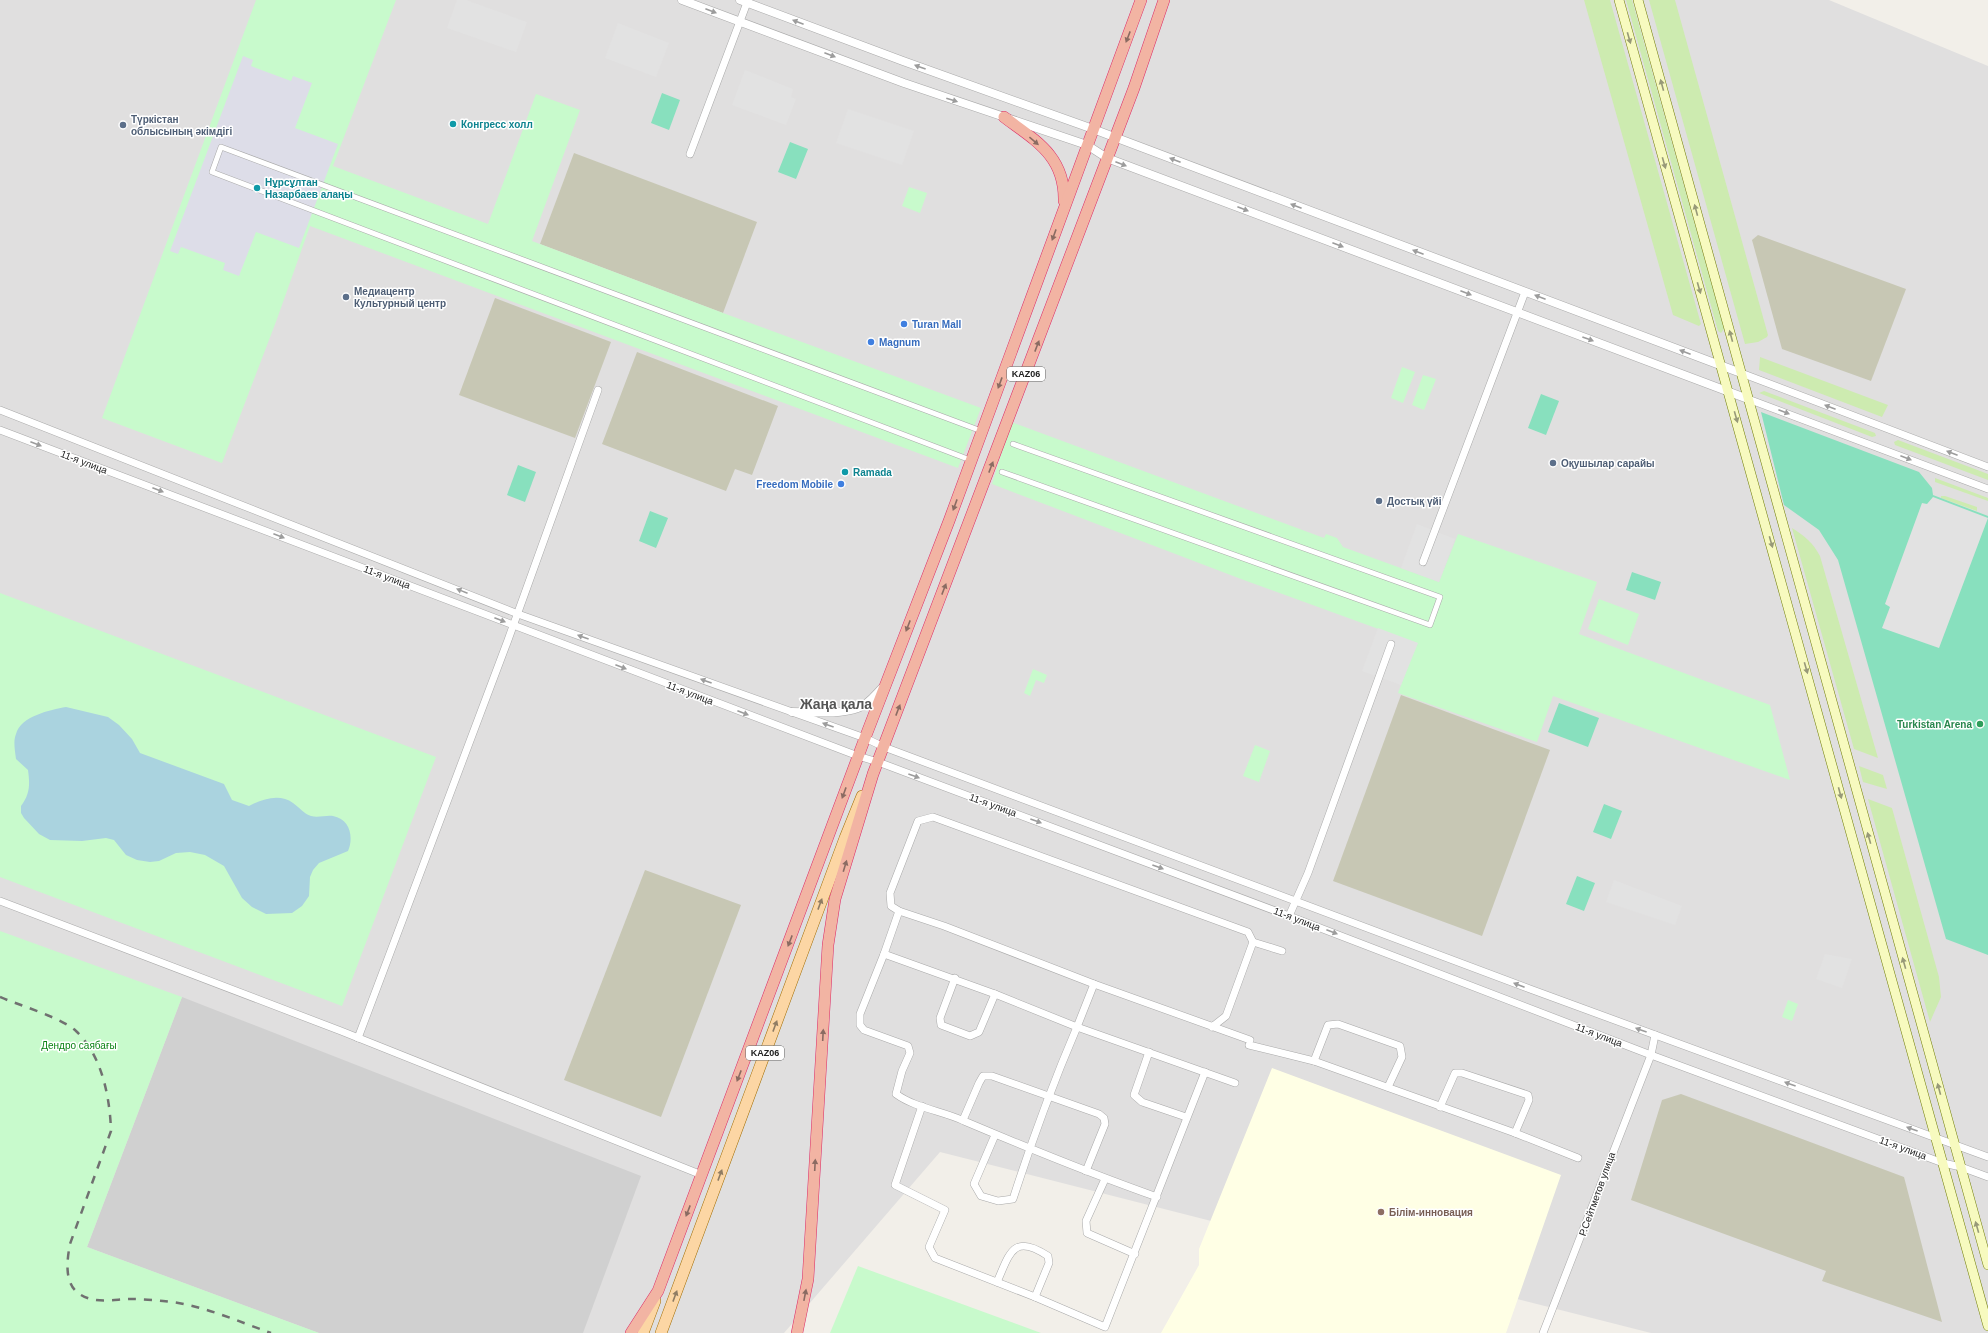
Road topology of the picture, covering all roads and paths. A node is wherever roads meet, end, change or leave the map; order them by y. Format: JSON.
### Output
{"nodes":[{"id":1,"x":682,"y":0,"type":"edge"},
{"id":2,"x":1141,"y":0,"type":"edge"},
{"id":3,"x":1164,"y":0,"type":"edge"},
{"id":4,"x":1619,"y":0,"type":"edge"},
{"id":5,"x":1638,"y":0,"type":"edge"},
{"id":6,"x":745,"y":1,"type":"edge"},
{"id":7,"x":740,"y":22,"type":"junction"},
{"id":8,"x":1004,"y":117,"type":"junction"},
{"id":9,"x":1093,"y":129,"type":"junction"},
{"id":10,"x":1115,"y":137,"type":"junction"},
{"id":11,"x":1087,"y":145,"type":"junction"},
{"id":12,"x":690,"y":154,"type":"dead end"},
{"id":13,"x":1107,"y":158,"type":"junction"},
{"id":14,"x":1063,"y":211,"type":"junction"},
{"id":15,"x":1525,"y":292,"type":"junction"},
{"id":16,"x":1517,"y":312,"type":"junction"},
{"id":17,"x":1722,"y":366,"type":"junction"},
{"id":18,"x":1741,"y":373,"type":"junction"},
{"id":19,"x":598,"y":390,"type":"dead end"},
{"id":20,"x":1729,"y":392,"type":"junction"},
{"id":21,"x":1748,"y":399,"type":"junction"},
{"id":22,"x":0,"y":410,"type":"edge"},
{"id":23,"x":976,"y":429,"type":"dead end"},
{"id":24,"x":0,"y":430,"type":"edge"},
{"id":25,"x":1013,"y":444,"type":"dead end"},
{"id":26,"x":965,"y":458,"type":"dead end"},
{"id":27,"x":1988,"y":467,"type":"edge"},
{"id":28,"x":1002,"y":472,"type":"dead end"},
{"id":29,"x":1988,"y":489,"type":"edge"},
{"id":30,"x":1423,"y":562,"type":"dead end"},
{"id":31,"x":518,"y":614,"type":"junction"},
{"id":32,"x":514,"y":625,"type":"junction"},
{"id":33,"x":1391,"y":644,"type":"dead end"},
{"id":34,"x":886,"y":682,"type":"junction"},
{"id":35,"x":792,"y":712,"type":"junction"},
{"id":36,"x":865,"y":738,"type":"junction"},
{"id":37,"x":884,"y":747,"type":"junction"},
{"id":38,"x":858,"y":756,"type":"junction"},
{"id":39,"x":878,"y":762,"type":"junction"},
{"id":40,"x":873,"y":774,"type":"junction"},
{"id":41,"x":0,"y":901,"type":"edge"},
{"id":42,"x":1296,"y":901,"type":"junction"},
{"id":43,"x":899,"y":911,"type":"junction"},
{"id":44,"x":1289,"y":916,"type":"junction"},
{"id":45,"x":1253,"y":942,"type":"junction"},
{"id":46,"x":1282,"y":951,"type":"dead end"},
{"id":47,"x":884,"y":954,"type":"junction"},
{"id":48,"x":954,"y":978,"type":"junction"},
{"id":49,"x":1094,"y":984,"type":"junction"},
{"id":50,"x":996,"y":994,"type":"junction"},
{"id":51,"x":1076,"y":1027,"type":"junction"},
{"id":52,"x":1212,"y":1027,"type":"junction"},
{"id":53,"x":1655,"y":1035,"type":"junction"},
{"id":54,"x":358,"y":1038,"type":"junction"},
{"id":55,"x":1149,"y":1052,"type":"junction"},
{"id":56,"x":1651,"y":1055,"type":"junction"},
{"id":57,"x":1314,"y":1061,"type":"junction"},
{"id":58,"x":1205,"y":1072,"type":"junction"},
{"id":59,"x":1235,"y":1083,"type":"dead end"},
{"id":60,"x":1388,"y":1086,"type":"junction"},
{"id":61,"x":1048,"y":1097,"type":"junction"},
{"id":62,"x":922,"y":1106,"type":"junction"},
{"id":63,"x":1440,"y":1106,"type":"junction"},
{"id":64,"x":1186,"y":1117,"type":"junction"},
{"id":65,"x":963,"y":1120,"type":"junction"},
{"id":66,"x":1515,"y":1133,"type":"junction"},
{"id":67,"x":995,"y":1135,"type":"junction"},
{"id":68,"x":1936,"y":1138,"type":"junction"},
{"id":69,"x":1954,"y":1144,"type":"junction"},
{"id":70,"x":1030,"y":1149,"type":"junction"},
{"id":71,"x":1988,"y":1157,"type":"edge"},
{"id":72,"x":1578,"y":1158,"type":"dead end"},
{"id":73,"x":1943,"y":1163,"type":"junction"},
{"id":74,"x":1961,"y":1167,"type":"junction"},
{"id":75,"x":1086,"y":1171,"type":"junction"},
{"id":76,"x":702,"y":1175,"type":"junction"},
{"id":77,"x":1988,"y":1177,"type":"edge"},
{"id":78,"x":1105,"y":1179,"type":"junction"},
{"id":79,"x":1157,"y":1197,"type":"junction"},
{"id":80,"x":1135,"y":1254,"type":"junction"},
{"id":81,"x":1988,"y":1265,"type":"edge"},
{"id":82,"x":997,"y":1282,"type":"junction"},
{"id":83,"x":658,"y":1291,"type":"junction"},
{"id":84,"x":1035,"y":1296,"type":"junction"},
{"id":85,"x":1988,"y":1326,"type":"edge"},
{"id":86,"x":631,"y":1333,"type":"edge"},
{"id":87,"x":643,"y":1333,"type":"edge"},
{"id":88,"x":661,"y":1333,"type":"edge"},
{"id":89,"x":797,"y":1333,"type":"edge"},
{"id":90,"x":1543,"y":1333,"type":"edge"}],
"edges":[{"from":1,"to":7,"type":"street","one_way":true},
{"from":2,"to":9,"type":"highway","number":"KАZ06","one_way":true},
{"from":3,"to":10,"type":"highway","number":"KАZ06"},
{"from":4,"to":17,"type":"main road","one_way":true},
{"from":18,"to":5,"type":"main road","one_way":true},
{"from":6,"to":7,"type":"street"},
{"from":9,"to":6,"type":"street","one_way":true},
{"from":7,"to":8,"type":"street","one_way":true},
{"from":7,"to":12,"type":"street"},
{"from":8,"to":11,"type":"street"},
{"from":8,"to":14,"type":"highway","one_way":true},
{"from":9,"to":10,"type":"street"},
{"from":9,"to":11,"type":"highway","number":"KАZ06"},
{"from":10,"to":13,"type":"highway","number":"KАZ06"},
{"from":15,"to":10,"type":"street","one_way":true},
{"from":11,"to":13,"type":"street"},
{"from":11,"to":14,"type":"highway","number":"KАZ06"},
{"from":13,"to":16,"type":"street","one_way":true},
{"from":37,"to":13,"type":"highway","number":"KАZ06","one_way":true},
{"from":14,"to":34,"type":"highway","number":"KАZ06","one_way":true},
{"from":15,"to":16,"type":"street"},
{"from":17,"to":15,"type":"street","one_way":true},
{"from":16,"to":20,"type":"street","one_way":true},
{"from":16,"to":30,"type":"street"},
{"from":17,"to":18,"type":"street"},
{"from":17,"to":20,"type":"main road"},
{"from":18,"to":21,"type":"main road"},
{"from":27,"to":18,"type":"street","one_way":true},
{"from":19,"to":31,"type":"street"},
{"from":20,"to":21,"type":"street"},
{"from":20,"to":68,"type":"main road","one_way":true},
{"from":21,"to":29,"type":"street","one_way":true},
{"from":69,"to":21,"type":"main road","one_way":true},
{"from":31,"to":22,"type":"street","name":"11-я улица","one_way":true},
{"from":23,"to":26,"type":"street"},
{"from":24,"to":32,"type":"street","name":"11-я улица","one_way":true},
{"from":25,"to":28,"type":"street"},
{"from":31,"to":32,"type":"street"},
{"from":35,"to":31,"type":"street","name":"11-я улица","one_way":true},
{"from":32,"to":38,"type":"street","name":"11-я улица","one_way":true},
{"from":32,"to":54,"type":"street"},
{"from":33,"to":42,"type":"street"},
{"from":34,"to":35,"type":"street"},
{"from":34,"to":36,"type":"highway","number":"KАZ06"},
{"from":36,"to":35,"type":"street","name":"11-я улица","one_way":true},
{"from":36,"to":37,"type":"street","name":"11-я улица"},
{"from":36,"to":38,"type":"highway","number":"KАZ06"},
{"from":37,"to":39,"type":"highway","number":"KАZ06"},
{"from":37,"to":42,"type":"street","name":"11-я улица"},
{"from":38,"to":39,"type":"street","name":"11-я улица"},
{"from":38,"to":76,"type":"highway","number":"KАZ06","one_way":true},
{"from":39,"to":40,"type":"highway","number":"KАZ06"},
{"from":39,"to":44,"type":"street","name":"11-я улица","one_way":true},
{"from":88,"to":40,"type":"main road","number":"KАZ06","one_way":true},
{"from":89,"to":40,"type":"highway","number":"KАZ06","one_way":true},
{"from":41,"to":54,"type":"street"},
{"from":42,"to":44,"type":"street"},
{"from":53,"to":42,"type":"street","name":"11-я улица","one_way":true},
{"from":43,"to":45,"type":"street"},
{"from":43,"to":47,"type":"street"},
{"from":43,"to":49,"type":"street"},
{"from":44,"to":56,"type":"street","name":"11-я улица","one_way":true},
{"from":45,"to":46,"type":"street"},
{"from":45,"to":52,"type":"street"},
{"from":47,"to":48,"type":"street"},
{"from":47,"to":62,"type":"street"},
{"from":48,"to":50,"type":"street"},
{"from":48,"to":50,"type":"street"},
{"from":49,"to":51,"type":"street"},
{"from":49,"to":52,"type":"street"},
{"from":50,"to":51,"type":"street"},
{"from":51,"to":55,"type":"street"},
{"from":51,"to":61,"type":"street"},
{"from":52,"to":57,"type":"street"},
{"from":53,"to":56,"type":"street","name":"Р.Сейтметов улица"},
{"from":68,"to":53,"type":"street","name":"11-я улица","one_way":true},
{"from":54,"to":76,"type":"street"},
{"from":55,"to":58,"type":"street"},
{"from":55,"to":64,"type":"street"},
{"from":56,"to":73,"type":"street","name":"11-я улица"},
{"from":56,"to":90,"type":"street","name":"Р.Сейтметов улица"},
{"from":57,"to":60,"type":"street"},
{"from":57,"to":60,"type":"street"},
{"from":58,"to":59,"type":"street"},
{"from":58,"to":64,"type":"street"},
{"from":60,"to":63,"type":"street"},
{"from":61,"to":65,"type":"street"},
{"from":61,"to":70,"type":"street"},
{"from":61,"to":75,"type":"street"},
{"from":62,"to":65,"type":"street"},
{"from":62,"to":82,"type":"street"},
{"from":63,"to":66,"type":"street"},
{"from":63,"to":66,"type":"street"},
{"from":64,"to":79,"type":"street"},
{"from":65,"to":67,"type":"street"},
{"from":66,"to":72,"type":"street"},
{"from":67,"to":70,"type":"street"},
{"from":67,"to":70,"type":"street"},
{"from":68,"to":69,"type":"street","name":"11-я улица"},
{"from":68,"to":73,"type":"main road"},
{"from":69,"to":71,"type":"street","name":"11-я улица"},
{"from":69,"to":74,"type":"main road"},
{"from":70,"to":75,"type":"street"},
{"from":73,"to":74,"type":"street","name":"11-я улица"},
{"from":73,"to":85,"type":"main road"},
{"from":74,"to":77,"type":"street","name":"11-я улица"},
{"from":81,"to":74,"type":"main road","one_way":true},
{"from":75,"to":78,"type":"street"},
{"from":76,"to":83,"type":"highway","number":"KАZ06","one_way":true},
{"from":78,"to":79,"type":"street"},
{"from":78,"to":80,"type":"street"},
{"from":79,"to":80,"type":"street"},
{"from":80,"to":84,"type":"street"},
{"from":82,"to":84,"type":"street"},
{"from":82,"to":84,"type":"street"},
{"from":83,"to":86,"type":"highway","number":"KАZ06"},
{"from":83,"to":87,"type":"main road","number":"KАZ06"}]}
